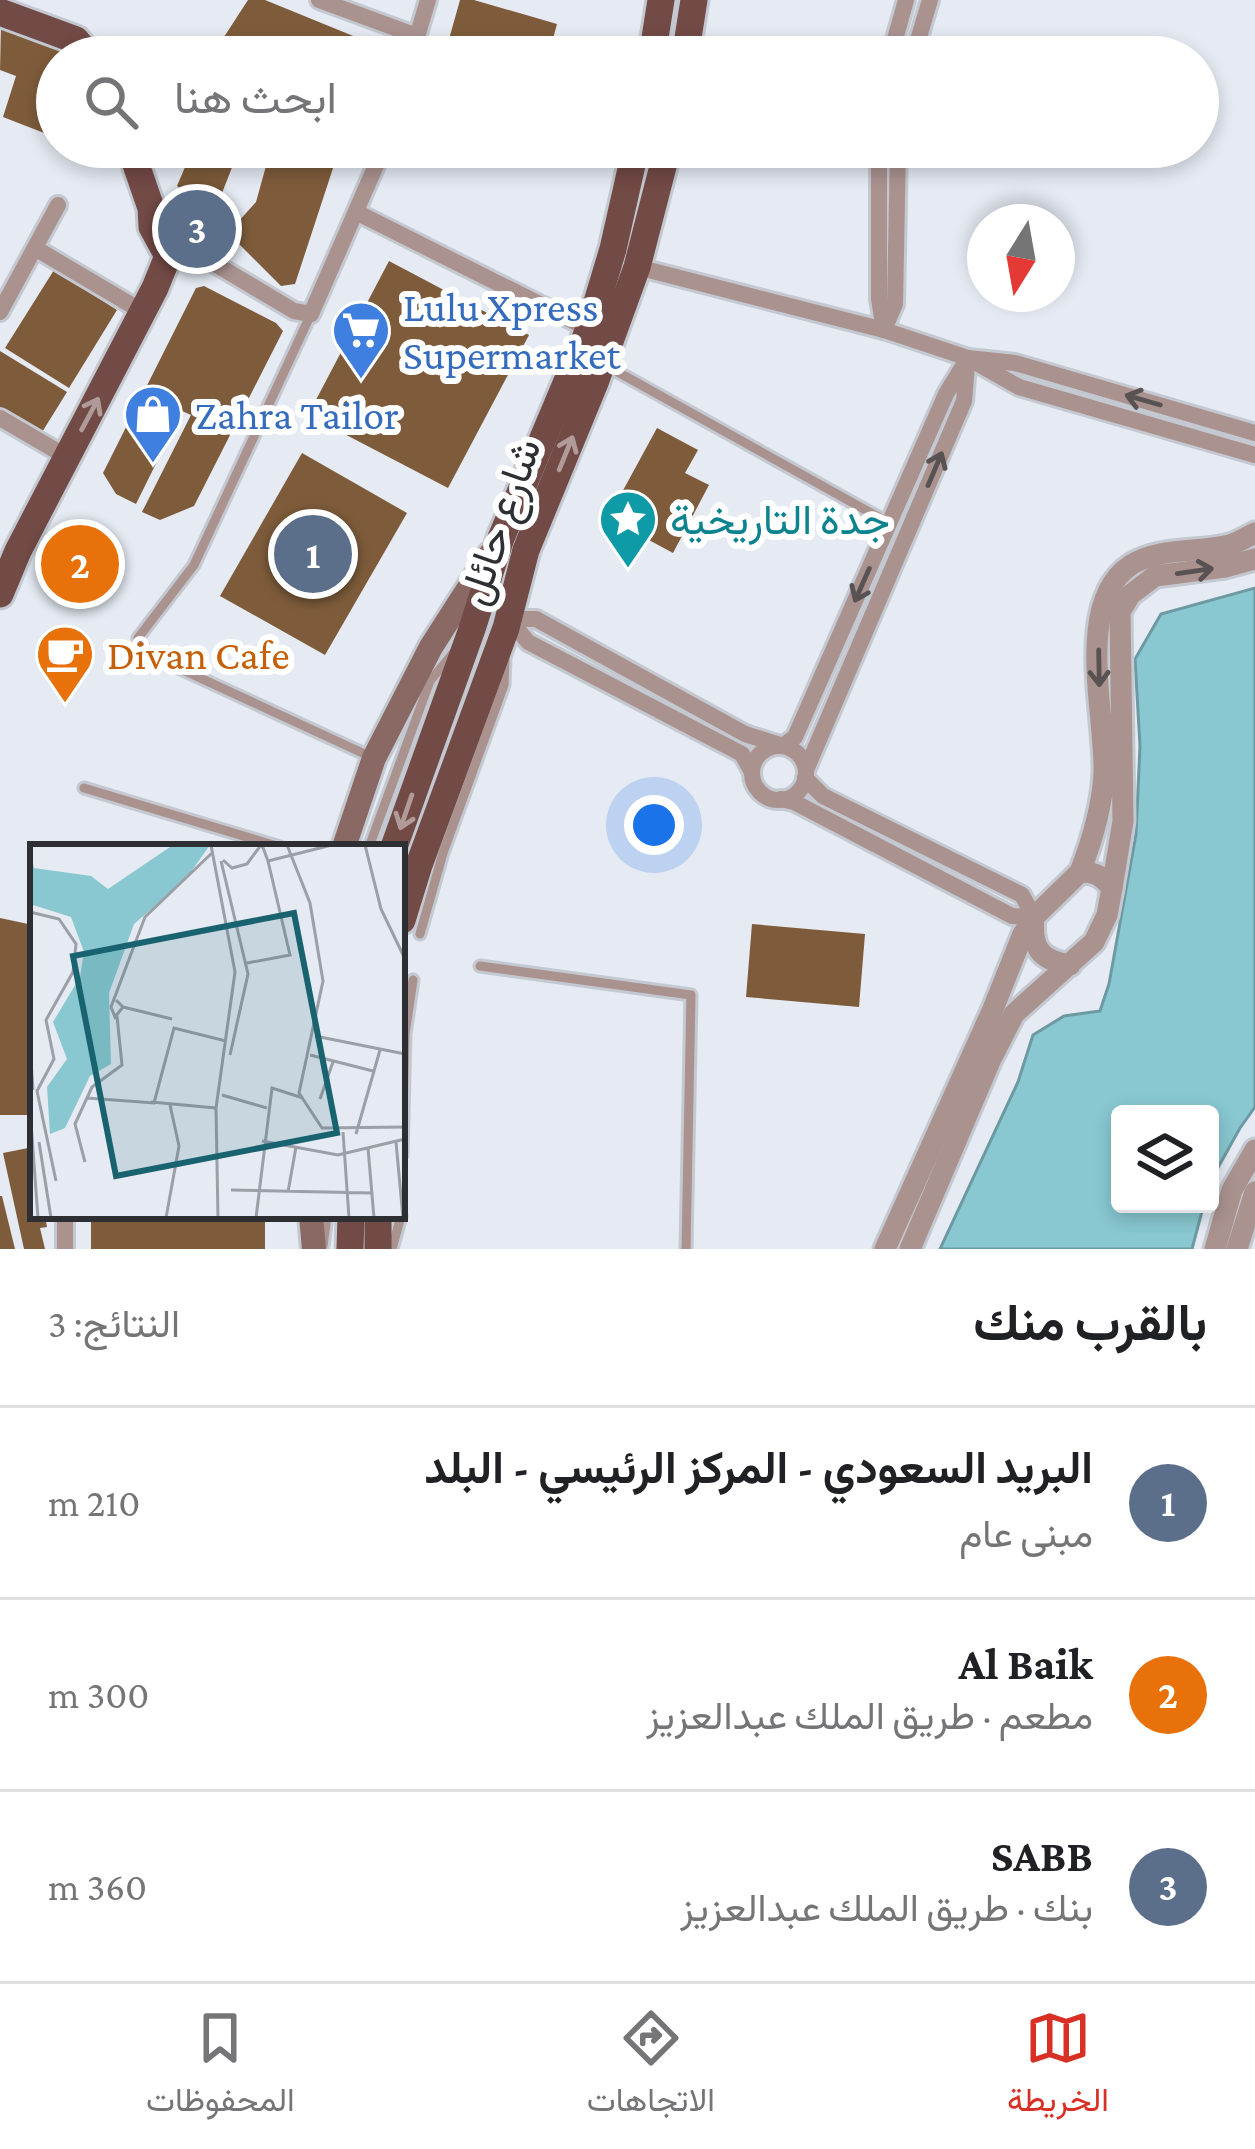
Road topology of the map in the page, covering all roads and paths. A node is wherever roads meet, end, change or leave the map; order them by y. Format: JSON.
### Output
{"nodes":[{"id":1,"x":319,"y":0,"type":"edge"},
{"id":2,"x":428,"y":0,"type":"edge"},
{"id":3,"x":661,"y":0,"type":"edge"},
{"id":4,"x":694,"y":0,"type":"edge"},
{"id":5,"x":906,"y":0,"type":"edge"},
{"id":6,"x":930,"y":0,"type":"edge"},
{"id":7,"x":0,"y":12,"type":"edge"},
{"id":8,"x":65,"y":36,"type":"edge"},
{"id":9,"x":417,"y":36,"type":"joint"},
{"id":10,"x":655,"y":36,"type":"edge"},
{"id":11,"x":688,"y":36,"type":"edge"},
{"id":12,"x":896,"y":36,"type":"edge"},
{"id":13,"x":920,"y":36,"type":"edge"},
{"id":14,"x":137,"y":168,"type":"edge"},
{"id":15,"x":375,"y":168,"type":"edge"},
{"id":16,"x":631,"y":168,"type":"edge"},
{"id":17,"x":663,"y":168,"type":"edge"},
{"id":18,"x":879,"y":168,"type":"edge"},
{"id":19,"x":898,"y":168,"type":"edge"},
{"id":20,"x":58,"y":205,"type":"dead end"},
{"id":21,"x":356,"y":212,"type":"junction"},
{"id":22,"x":152,"y":226,"type":"junction"},
{"id":23,"x":35,"y":248,"type":"junction"},
{"id":24,"x":637,"y":266,"type":"junction"},
{"id":25,"x":0,"y":312,"type":"edge"},
{"id":26,"x":142,"y":312,"type":"junction"},
{"id":27,"x":303,"y":312,"type":"junction"},
{"id":28,"x":589,"y":329,"type":"junction"},
{"id":29,"x":884,"y":330,"type":"junction"},
{"id":30,"x":968,"y":358,"type":"junction"},
{"id":31,"x":602,"y":363,"type":"junction"},
{"id":32,"x":0,"y":418,"type":"edge"},
{"id":33,"x":1255,"y":434,"type":"edge"},
{"id":34,"x":1255,"y":455,"type":"edge"},
{"id":35,"x":67,"y":457,"type":"junction"},
{"id":36,"x":889,"y":523,"type":"junction"},
{"id":37,"x":1255,"y":533,"type":"edge"},
{"id":38,"x":501,"y":538,"type":"junction"},
{"id":39,"x":9,"y":547,"type":"edge"},
{"id":40,"x":1255,"y":559,"type":"edge"},
{"id":41,"x":0,"y":594,"type":"edge"},
{"id":42,"x":507,"y":623,"type":"junction"},
{"id":43,"x":472,"y":629,"type":"junction"},
{"id":44,"x":783,"y":746,"type":"junction"},
{"id":45,"x":374,"y":758,"type":"junction"},
{"id":46,"x":752,"y":772,"type":"junction"},
{"id":47,"x":806,"y":774,"type":"junction"},
{"id":48,"x":84,"y":788,"type":"dead end"},
{"id":49,"x":782,"y":799,"type":"junction"},
{"id":50,"x":270,"y":844,"type":"edge"},
{"id":51,"x":345,"y":844,"type":"edge"},
{"id":52,"x":370,"y":844,"type":"edge"},
{"id":53,"x":395,"y":844,"type":"edge"},
{"id":54,"x":1080,"y":872,"type":"junction"},
{"id":55,"x":1112,"y":888,"type":"junction"},
{"id":56,"x":1034,"y":916,"type":"junction"},
{"id":57,"x":411,"y":927,"type":"edge"},
{"id":58,"x":1070,"y":965,"type":"junction"},
{"id":59,"x":480,"y":966,"type":"dead end"},
{"id":60,"x":412,"y":980,"type":"dead end"},
{"id":61,"x":405,"y":1034,"type":"edge"},
{"id":62,"x":1255,"y":1150,"type":"edge"},
{"id":63,"x":1255,"y":1192,"type":"edge"},
{"id":64,"x":310,"y":1219,"type":"edge"},
{"id":65,"x":327,"y":1219,"type":"edge"},
{"id":66,"x":351,"y":1219,"type":"edge"},
{"id":67,"x":378,"y":1219,"type":"edge"},
{"id":68,"x":399,"y":1219,"type":"edge"},
{"id":69,"x":314,"y":1249,"type":"edge"},
{"id":70,"x":323,"y":1249,"type":"edge"},
{"id":71,"x":350,"y":1249,"type":"edge"},
{"id":72,"x":379,"y":1249,"type":"edge"},
{"id":73,"x":392,"y":1249,"type":"edge"},
{"id":74,"x":686,"y":1249,"type":"edge"},
{"id":75,"x":885,"y":1249,"type":"edge"},
{"id":76,"x":910,"y":1249,"type":"edge"},
{"id":77,"x":1215,"y":1249,"type":"edge"},
{"id":78,"x":1237,"y":1249,"type":"edge"}],
"edges":[{"from":1,"to":9,"type":"street"},
{"from":2,"to":9,"type":"street"},
{"from":3,"to":10,"type":"main road"},
{"from":4,"to":11,"type":"main road"},
{"from":5,"to":12,"type":"street"},
{"from":6,"to":13,"type":"street"},
{"from":7,"to":8,"type":"main road"},
{"from":14,"to":22,"type":"main road"},
{"from":15,"to":21,"type":"street"},
{"from":16,"to":28,"type":"main road","name":"شارع حائل"},
{"from":17,"to":24,"type":"main road","name":"شارع حائل"},
{"from":18,"to":29,"type":"street"},
{"from":19,"to":29,"type":"street"},
{"from":20,"to":23,"type":"street"},
{"from":21,"to":27,"type":"street"},
{"from":21,"to":28,"type":"street"},
{"from":22,"to":26,"type":"main road"},
{"from":22,"to":27,"type":"street"},
{"from":23,"to":25,"type":"street"},
{"from":23,"to":26,"type":"street"},
{"from":24,"to":29,"type":"street"},
{"from":24,"to":31,"type":"main road","name":"شارع حائل"},
{"from":35,"to":26,"type":"main road","one_way":true},
{"from":27,"to":45,"type":"lane"},
{"from":28,"to":38,"type":"main road","name":"شارع حائل"},
{"from":29,"to":30,"type":"street"},
{"from":33,"to":30,"type":"street","one_way":true},
{"from":30,"to":34,"type":"street"},
{"from":30,"to":36,"type":"street"},
{"from":47,"to":30,"type":"street","one_way":true},
{"from":31,"to":36,"type":"lane"},
{"from":42,"to":31,"type":"main road","name":"شارع حائل","one_way":true},
{"from":32,"to":35,"type":"street"},
{"from":35,"to":39,"type":"main road"},
{"from":36,"to":44,"type":"street","one_way":true},
{"from":37,"to":54,"type":"street","one_way":true},
{"from":38,"to":43,"type":"main road","name":"شارع حائل"},
{"from":38,"to":45,"type":"main road"},
{"from":39,"to":41,"type":"main road"},
{"from":55,"to":40,"type":"street","one_way":true},
{"from":42,"to":44,"type":"street"},
{"from":42,"to":46,"type":"street"},
{"from":42,"to":57,"type":"main road","name":"شارع حائل"},
{"from":43,"to":52,"type":"lane"},
{"from":43,"to":53,"type":"main road","name":"شارع حائل","one_way":true},
{"from":44,"to":46,"type":"street"},
{"from":44,"to":47,"type":"street"},
{"from":45,"to":51,"type":"main road"},
{"from":46,"to":49,"type":"street"},
{"from":47,"to":49,"type":"street"},
{"from":47,"to":56,"type":"street"},
{"from":48,"to":50,"type":"lane"},
{"from":49,"to":56,"type":"street"},
{"from":54,"to":55,"type":"street"},
{"from":54,"to":56,"type":"street"},
{"from":55,"to":58,"type":"street"},
{"from":56,"to":58,"type":"street"},
{"from":56,"to":75,"type":"street"},
{"from":58,"to":76,"type":"street"},
{"from":59,"to":74,"type":"lane"},
{"from":60,"to":61,"type":"lane"},
{"from":62,"to":77,"type":"street"},
{"from":63,"to":78,"type":"street"},
{"from":64,"to":69,"type":"main road"},
{"from":65,"to":70,"type":"lane"},
{"from":66,"to":71,"type":"main road"},
{"from":67,"to":72,"type":"main road"},
{"from":68,"to":73,"type":"lane"}]}
